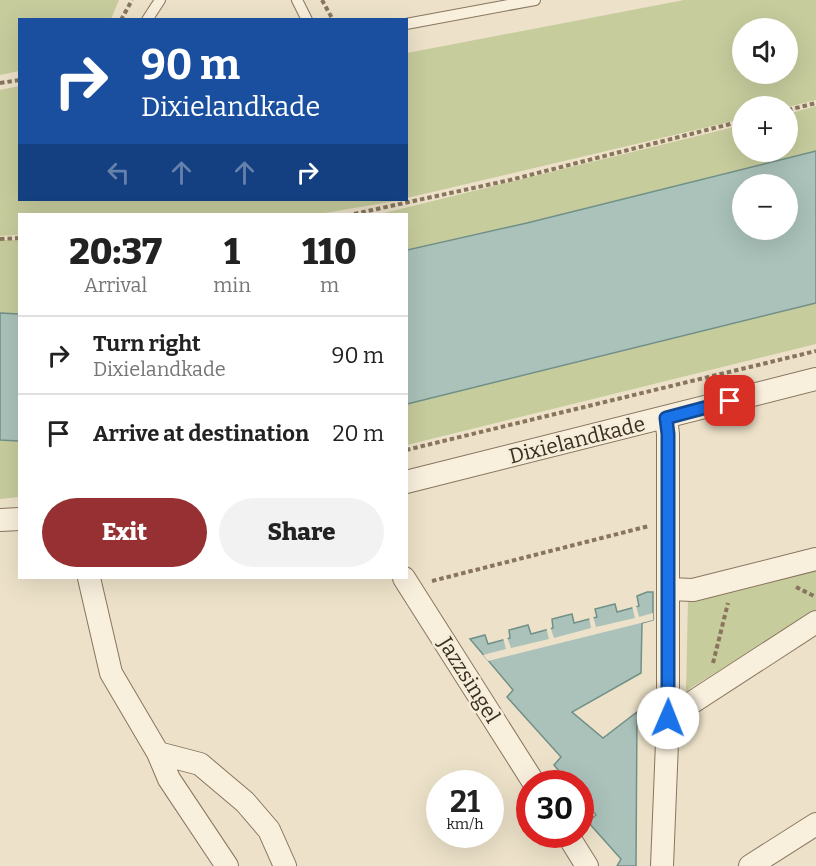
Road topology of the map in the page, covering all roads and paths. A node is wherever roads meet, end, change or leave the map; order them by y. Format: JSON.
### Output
{"nodes":[{"id":1,"x":132,"y":0,"type":"edge"},
{"id":2,"x":159,"y":0,"type":"edge"},
{"id":3,"x":297,"y":0,"type":"edge"},
{"id":4,"x":322,"y":0,"type":"edge"},
{"id":5,"x":535,"y":0,"type":"edge"},
{"id":6,"x":122,"y":18,"type":"edge"},
{"id":7,"x":148,"y":18,"type":"edge"},
{"id":8,"x":306,"y":18,"type":"edge"},
{"id":9,"x":332,"y":18,"type":"edge"},
{"id":10,"x":408,"y":24,"type":"edge"},
{"id":11,"x":18,"y":80,"type":"edge"},
{"id":12,"x":0,"y":84,"type":"edge"},
{"id":13,"x":816,"y":104,"type":"edge"},
{"id":14,"x":798,"y":108,"type":"edge"},
{"id":15,"x":732,"y":124,"type":"edge"},
{"id":16,"x":359,"y":213,"type":"edge"},
{"id":17,"x":18,"y":238,"type":"edge"},
{"id":18,"x":0,"y":239,"type":"edge"},
{"id":19,"x":816,"y":351,"type":"edge"},
{"id":20,"x":816,"y":379,"type":"edge"},
{"id":21,"x":666,"y":418,"type":"junction"},
{"id":22,"x":408,"y":450,"type":"edge"},
{"id":23,"x":408,"y":482,"type":"edge"},
{"id":24,"x":18,"y":519,"type":"edge"},
{"id":25,"x":0,"y":520,"type":"edge"},
{"id":26,"x":669,"y":521,"type":"junction"},
{"id":27,"x":816,"y":559,"type":"edge"},
{"id":28,"x":89,"y":579,"type":"edge"},
{"id":29,"x":734,"y":579,"type":"junction"},
{"id":30,"x":408,"y":584,"type":"edge"},
{"id":31,"x":669,"y":589,"type":"junction"},
{"id":32,"x":816,"y":622,"type":"edge"},
{"id":33,"x":705,"y":693,"type":"junction"},
{"id":34,"x":668,"y":718,"type":"junction"},
{"id":35,"x":158,"y":753,"type":"junction"},
{"id":36,"x":526,"y":770,"type":"edge"},
{"id":37,"x":816,"y":824,"type":"edge"},
{"id":38,"x":576,"y":848,"type":"edge"},
{"id":39,"x":227,"y":866,"type":"edge"},
{"id":40,"x":285,"y":866,"type":"edge"},
{"id":41,"x":587,"y":866,"type":"edge"},
{"id":42,"x":662,"y":866,"type":"edge"},
{"id":43,"x":750,"y":866,"type":"edge"}],
"edges":[{"from":1,"to":6,"type":"path"},
{"from":2,"to":7,"type":"lane"},
{"from":3,"to":8,"type":"lane"},
{"from":4,"to":9,"type":"path"},
{"from":5,"to":10,"type":"lane"},
{"from":11,"to":12,"type":"path"},
{"from":13,"to":14,"type":"path"},
{"from":15,"to":16,"type":"path"},
{"from":17,"to":18,"type":"path"},
{"from":19,"to":22,"type":"path","name":"Dixielandkade"},
{"from":20,"to":21,"type":"street","name":"Dixielandkade"},
{"from":21,"to":23,"type":"street","name":"Dixielandkade"},
{"from":21,"to":26,"type":"street"},
{"from":24,"to":25,"type":"street"},
{"from":26,"to":30,"type":"path"},
{"from":26,"to":31,"type":"street"},
{"from":27,"to":29,"type":"street"},
{"from":28,"to":35,"type":"street"},
{"from":29,"to":31,"type":"street"},
{"from":29,"to":33,"type":"path"},
{"from":30,"to":36,"type":"street","name":"Jazzsingel"},
{"from":31,"to":34,"type":"street"},
{"from":32,"to":33,"type":"street"},
{"from":33,"to":34,"type":"street"},
{"from":34,"to":42,"type":"street"},
{"from":35,"to":39,"type":"street"},
{"from":35,"to":40,"type":"street"},
{"from":37,"to":43,"type":"street"},
{"from":38,"to":41,"type":"street"}]}
